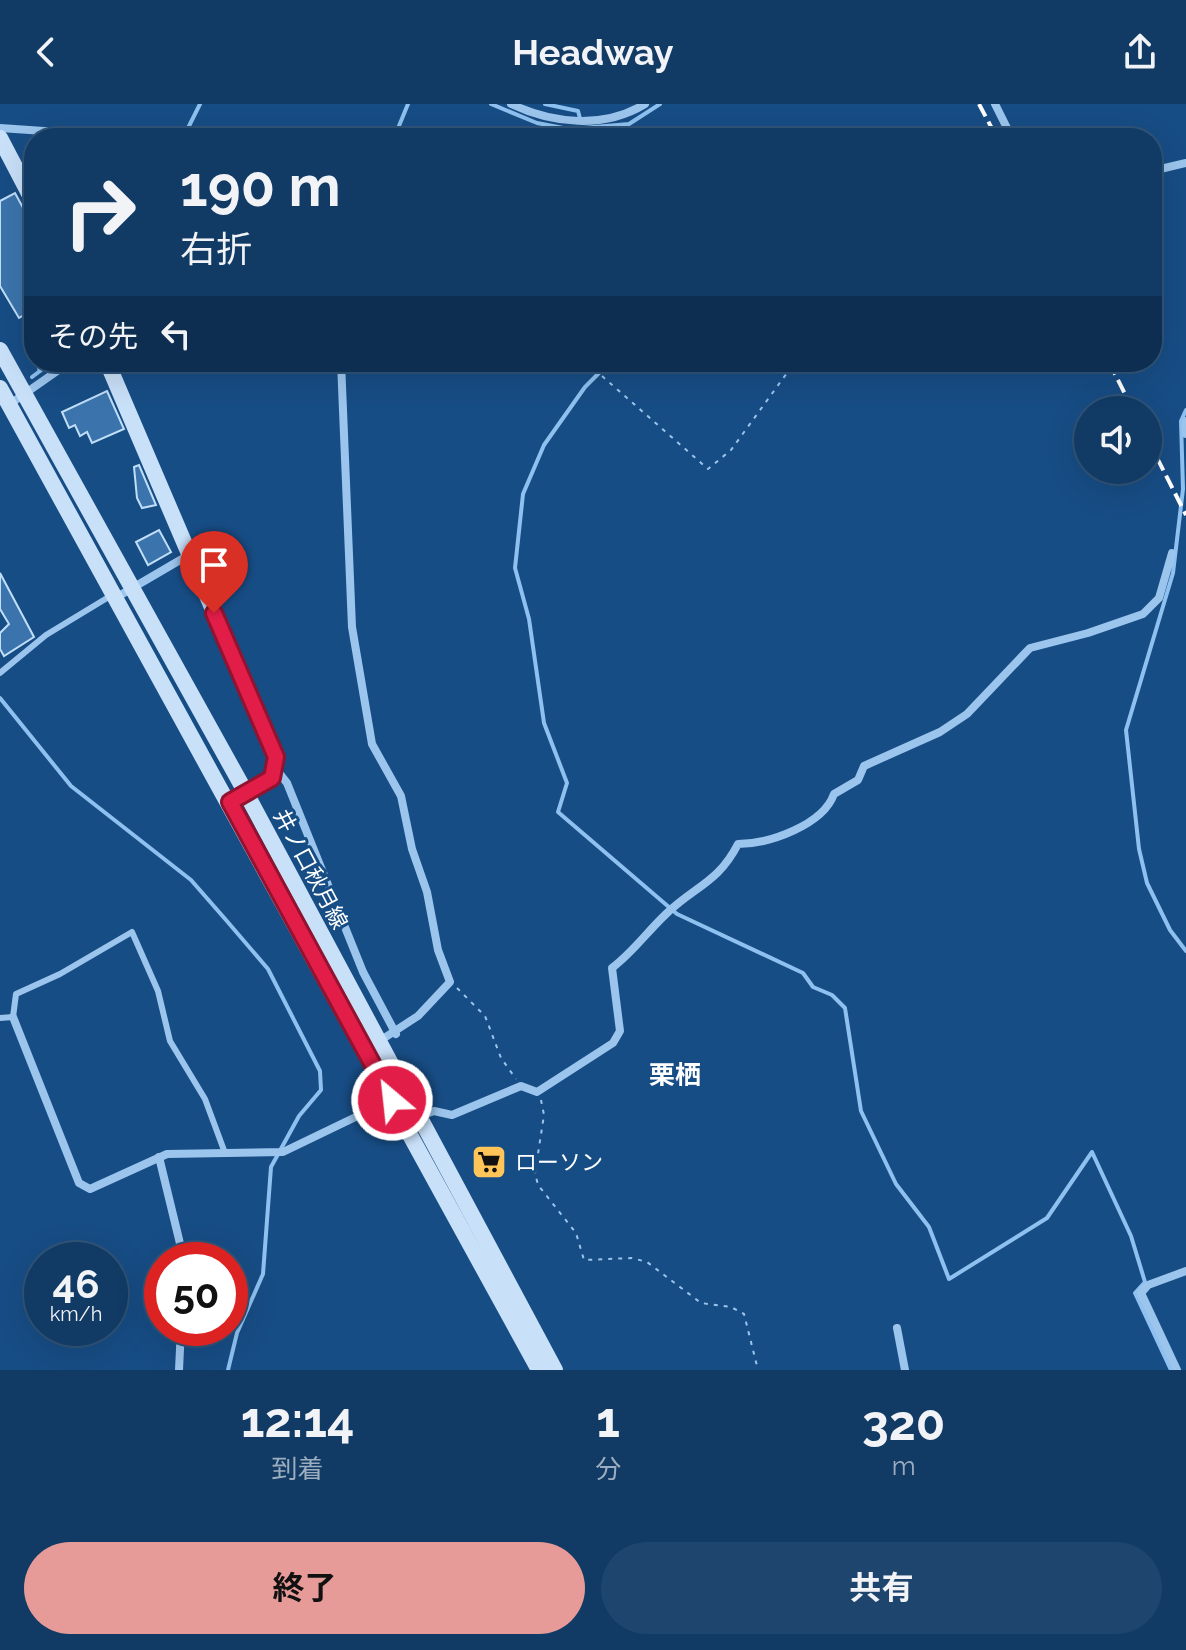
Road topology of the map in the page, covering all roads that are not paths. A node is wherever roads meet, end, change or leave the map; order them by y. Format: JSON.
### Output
{"nodes":[{"id":1,"x":511,"y":104,"type":"edge"},
{"id":2,"x":645,"y":104,"type":"edge"},
{"id":3,"x":995,"y":104,"type":"edge"},
{"id":4,"x":0,"y":128,"type":"edge"},
{"id":5,"x":1007,"y":128,"type":"edge"},
{"id":6,"x":24,"y":130,"type":"edge"},
{"id":7,"x":0,"y":138,"type":"edge"},
{"id":8,"x":1186,"y":163,"type":"edge"},
{"id":9,"x":1162,"y":169,"type":"edge"},
{"id":10,"x":24,"y":184,"type":"edge"},
{"id":11,"x":0,"y":350,"type":"edge"},
{"id":12,"x":56,"y":372,"type":"edge"},
{"id":13,"x":111,"y":372,"type":"edge"},
{"id":14,"x":341,"y":372,"type":"edge"},
{"id":15,"x":0,"y":388,"type":"edge"},
{"id":16,"x":26,"y":394,"type":"junction"},
{"id":17,"x":10,"y":404,"type":"junction"},
{"id":18,"x":1186,"y":421,"type":"edge"},
{"id":19,"x":1186,"y":434,"type":"edge"},
{"id":20,"x":1172,"y":553,"type":"dead end"},
{"id":21,"x":187,"y":556,"type":"junction"},
{"id":22,"x":134,"y":587,"type":"junction"},
{"id":23,"x":116,"y":595,"type":"junction"},
{"id":24,"x":0,"y":673,"type":"edge"},
{"id":25,"x":276,"y":769,"type":"junction"},
{"id":26,"x":246,"y":793,"type":"junction"},
{"id":27,"x":230,"y":802,"type":"junction"},
{"id":28,"x":13,"y":1017,"type":"junction"},
{"id":29,"x":0,"y":1018,"type":"edge"},
{"id":30,"x":396,"y":1034,"type":"junction"},
{"id":31,"x":377,"y":1043,"type":"junction"},
{"id":32,"x":407,"y":1090,"type":"junction"},
{"id":33,"x":392,"y":1100,"type":"junction"},
{"id":34,"x":413,"y":1120,"type":"junction"},
{"id":35,"x":225,"y":1153,"type":"junction"},
{"id":36,"x":159,"y":1157,"type":"junction"},
{"id":37,"x":180,"y":1242,"type":"edge"},
{"id":38,"x":1186,"y":1271,"type":"edge"},
{"id":39,"x":897,"y":1328,"type":"dead end"},
{"id":40,"x":180,"y":1346,"type":"edge"},
{"id":41,"x":179,"y":1370,"type":"edge"},
{"id":42,"x":539,"y":1370,"type":"edge"},
{"id":43,"x":555,"y":1370,"type":"edge"},
{"id":44,"x":905,"y":1370,"type":"edge"},
{"id":45,"x":1177,"y":1370,"type":"edge"}],
"edges":[{"from":1,"to":2,"type":"street"},
{"from":3,"to":5,"type":"street"},
{"from":4,"to":6,"type":"street"},
{"from":7,"to":10,"type":"main road"},
{"from":8,"to":9,"type":"street"},
{"from":11,"to":16,"type":"main road","name":"井ノ口秋月線"},
{"from":12,"to":16,"type":"street"},
{"from":13,"to":21,"type":"main road"},
{"from":14,"to":30,"type":"street"},
{"from":15,"to":17,"type":"main road","name":"井ノ口秋月線"},
{"from":16,"to":17,"type":"street"},
{"from":16,"to":22,"type":"main road","name":"井ノ口秋月線"},
{"from":17,"to":23,"type":"main road","name":"井ノ口秋月線"},
{"from":18,"to":19,"type":"street"},
{"from":20,"to":34,"type":"street"},
{"from":21,"to":22,"type":"street"},
{"from":21,"to":25,"type":"main road"},
{"from":22,"to":23,"type":"street"},
{"from":22,"to":26,"type":"main road","name":"井ノ口秋月線"},
{"from":23,"to":24,"type":"lane"},
{"from":23,"to":27,"type":"main road","name":"井ノ口秋月線"},
{"from":25,"to":26,"type":"main road"},
{"from":25,"to":30,"type":"street"},
{"from":26,"to":27,"type":"main road"},
{"from":26,"to":31,"type":"main road","name":"井ノ口秋月線"},
{"from":27,"to":33,"type":"main road","name":"井ノ口秋月線"},
{"from":28,"to":29,"type":"lane"},
{"from":28,"to":35,"type":"lane"},
{"from":28,"to":36,"type":"street"},
{"from":30,"to":31,"type":"street"},
{"from":31,"to":32,"type":"main road","name":"井ノ口秋月線"},
{"from":32,"to":33,"type":"street"},
{"from":32,"to":34,"type":"main road","name":"井ノ口秋月線"},
{"from":33,"to":34,"type":"main road","name":"井ノ口秋月線"},
{"from":33,"to":35,"type":"street"},
{"from":34,"to":42,"type":"main road","name":"井ノ口秋月線"},
{"from":34,"to":43,"type":"main road","name":"井ノ口秋月線"},
{"from":35,"to":36,"type":"street"},
{"from":36,"to":37,"type":"street"},
{"from":38,"to":45,"type":"street"},
{"from":39,"to":44,"type":"street"},
{"from":40,"to":41,"type":"street"}]}
